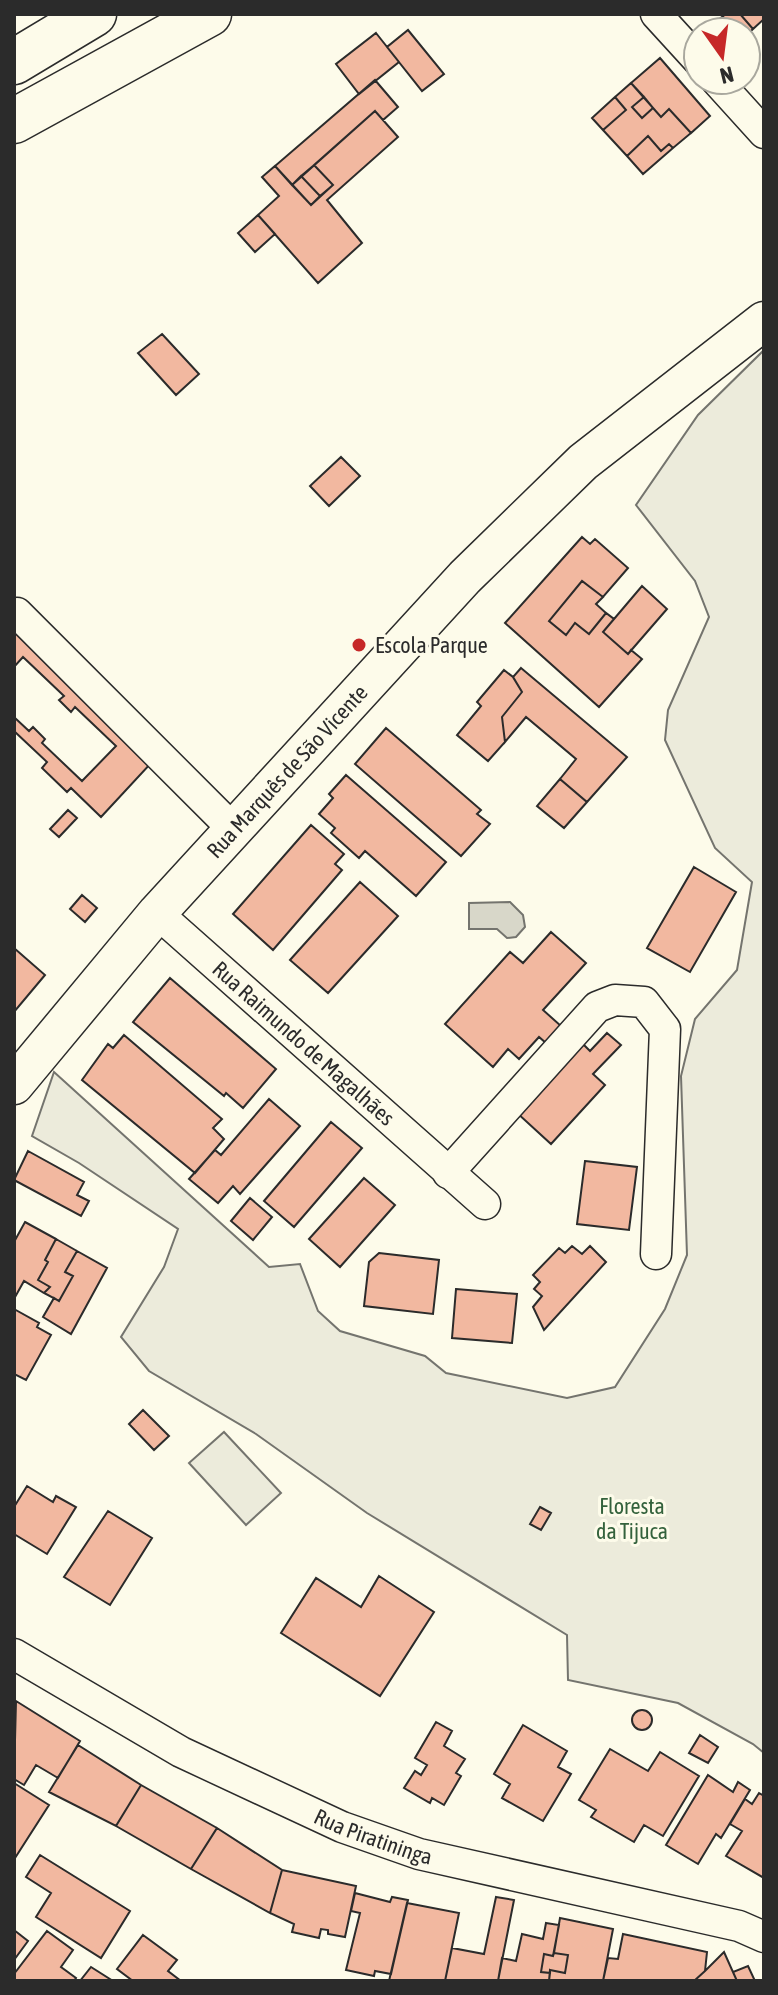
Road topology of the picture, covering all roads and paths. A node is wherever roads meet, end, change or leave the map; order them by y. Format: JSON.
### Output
{"nodes":[{"id":1,"x":94,"y":14,"type":"edge"},
{"id":2,"x":209,"y":14,"type":"edge"},
{"id":3,"x":656,"y":14,"type":"edge"},
{"id":4,"x":682,"y":42,"type":"edge"},
{"id":5,"x":14,"y":62,"type":"edge"},
{"id":6,"x":730,"y":96,"type":"edge"},
{"id":7,"x":14,"y":121,"type":"edge"},
{"id":8,"x":764,"y":133,"type":"edge"},
{"id":9,"x":764,"y":321,"type":"edge"},
{"id":10,"x":749,"y":345,"type":"edge"},
{"id":11,"x":17,"y":613,"type":"dead end"},
{"id":12,"x":233,"y":829,"type":"junction"},
{"id":13,"x":157,"y":913,"type":"junction"},
{"id":14,"x":14,"y":1085,"type":"edge"},
{"id":15,"x":448,"y":1173,"type":"junction"},
{"id":16,"x":485,"y":1204,"type":"dead end"},
{"id":17,"x":656,"y":1254,"type":"dead end"},
{"id":18,"x":14,"y":1654,"type":"edge"},
{"id":19,"x":764,"y":1937,"type":"edge"}],
"edges":[{"from":1,"to":5,"type":"highway"},
{"from":2,"to":7,"type":"highway"},
{"from":3,"to":4,"type":"street"},
{"from":6,"to":8,"type":"street"},
{"from":9,"to":10,"type":"street","name":"Rua Marquês de São Vicente"},
{"from":10,"to":12,"type":"street","name":"Rua Marquês de São Vicente"},
{"from":11,"to":12,"type":"street"},
{"from":12,"to":13,"type":"street","name":"Rua Marquês de São Vicente"},
{"from":13,"to":14,"type":"street","name":"Rua Marquês de São Vicente"},
{"from":13,"to":15,"type":"street","name":"Rua Raimundo de Magalhães"},
{"from":15,"to":16,"type":"street","name":"Rua Raimundo de Magalhães"},
{"from":15,"to":17,"type":"street"},
{"from":18,"to":19,"type":"street","name":"Rua Piratininga"}]}
